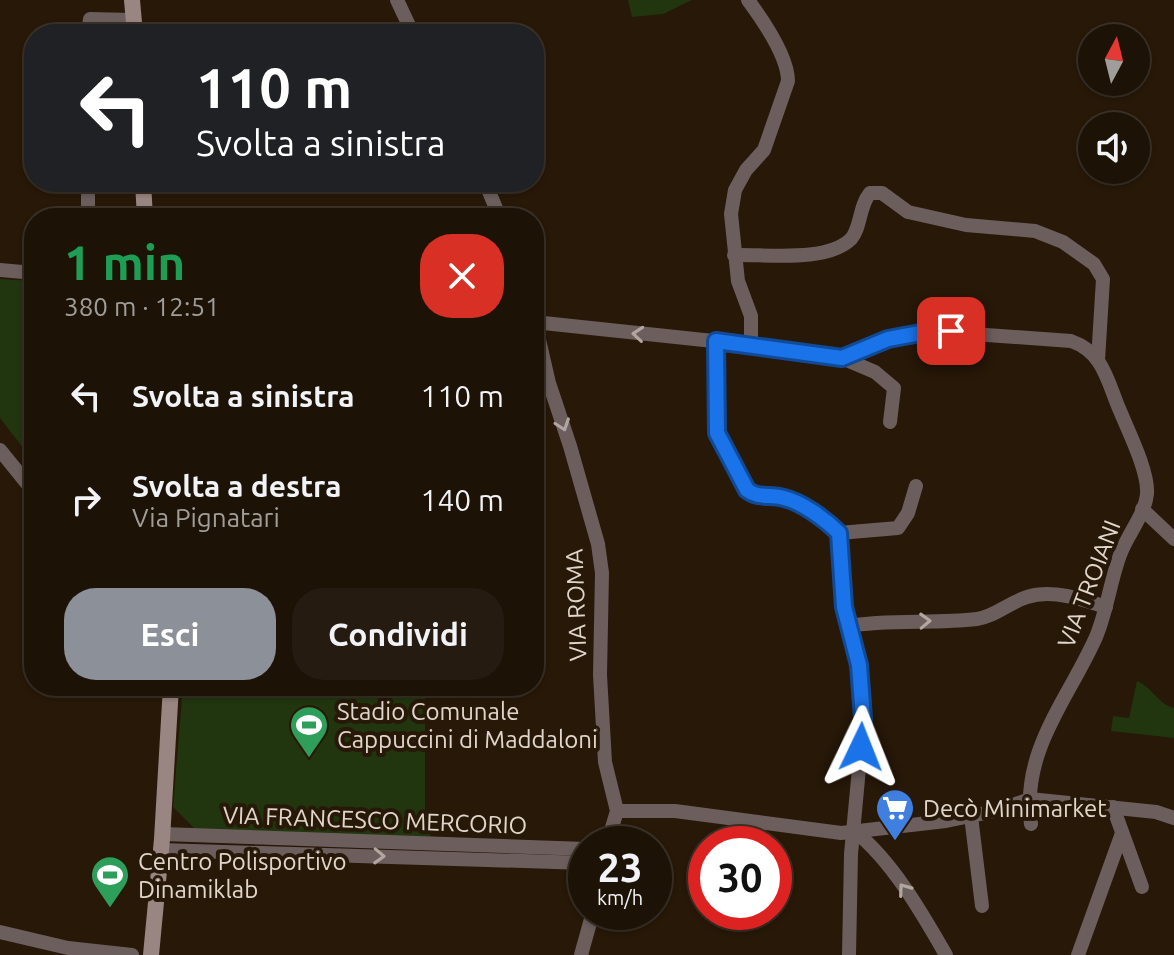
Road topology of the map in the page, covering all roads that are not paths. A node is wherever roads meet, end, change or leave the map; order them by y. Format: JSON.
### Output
{"nodes":[{"id":1,"x":132,"y":0,"type":"edge"},
{"id":2,"x":397,"y":0,"type":"edge"},
{"id":3,"x":748,"y":0,"type":"edge"},
{"id":4,"x":89,"y":24,"type":"edge"},
{"id":5,"x":118,"y":24,"type":"edge"},
{"id":6,"x":134,"y":24,"type":"edge"},
{"id":7,"x":408,"y":24,"type":"edge"},
{"id":8,"x":734,"y":255,"type":"junction"},
{"id":9,"x":0,"y":270,"type":"edge"},
{"id":10,"x":24,"y":272,"type":"edge"},
{"id":11,"x":544,"y":322,"type":"edge"},
{"id":12,"x":716,"y":341,"type":"junction"},
{"id":13,"x":751,"y":345,"type":"junction"},
{"id":14,"x":842,"y":358,"type":"junction"},
{"id":15,"x":1098,"y":360,"type":"junction"},
{"id":16,"x":544,"y":362,"type":"edge"},
{"id":17,"x":890,"y":422,"type":"dead end"},
{"id":18,"x":0,"y":450,"type":"edge"},
{"id":19,"x":24,"y":480,"type":"edge"},
{"id":20,"x":916,"y":486,"type":"dead end"},
{"id":21,"x":1142,"y":509,"type":"junction"},
{"id":22,"x":839,"y":533,"type":"junction"},
{"id":23,"x":1174,"y":539,"type":"edge"},
{"id":24,"x":1106,"y":607,"type":"junction"},
{"id":25,"x":847,"y":626,"type":"junction"},
{"id":26,"x":170,"y":696,"type":"edge"},
{"id":27,"x":1030,"y":799,"type":"junction"},
{"id":28,"x":1113,"y":807,"type":"junction"},
{"id":29,"x":617,"y":811,"type":"junction"},
{"id":30,"x":971,"y":816,"type":"junction"},
{"id":31,"x":1174,"y":818,"type":"edge"},
{"id":32,"x":1031,"y":824,"type":"dead end"},
{"id":33,"x":612,"y":826,"type":"edge"},
{"id":34,"x":853,"y":830,"type":"junction"},
{"id":35,"x":1122,"y":833,"type":"junction"},
{"id":36,"x":162,"y":842,"type":"junction"},
{"id":37,"x":568,"y":849,"type":"edge"},
{"id":38,"x":568,"y":862,"type":"edge"},
{"id":39,"x":1142,"y":887,"type":"dead end"},
{"id":40,"x":982,"y":906,"type":"dead end"},
{"id":41,"x":588,"y":930,"type":"edge"},
{"id":42,"x":0,"y":932,"type":"edge"},
{"id":43,"x":132,"y":955,"type":"edge"},
{"id":44,"x":151,"y":955,"type":"edge"},
{"id":45,"x":581,"y":955,"type":"edge"},
{"id":46,"x":849,"y":955,"type":"edge"},
{"id":47,"x":946,"y":955,"type":"edge"},
{"id":48,"x":1078,"y":955,"type":"edge"}],
"edges":[{"from":1,"to":6,"type":"main road"},
{"from":2,"to":7,"type":"street"},
{"from":3,"to":8,"type":"street"},
{"from":4,"to":5,"type":"street"},
{"from":8,"to":13,"type":"street"},
{"from":8,"to":15,"type":"street"},
{"from":9,"to":10,"type":"street"},
{"from":12,"to":11,"type":"street","one_way":true},
{"from":12,"to":13,"type":"street"},
{"from":12,"to":22,"type":"street"},
{"from":13,"to":14,"type":"street"},
{"from":14,"to":15,"type":"street"},
{"from":14,"to":17,"type":"street"},
{"from":15,"to":21,"type":"street","name":"VIA TROIANI"},
{"from":16,"to":29,"type":"street","name":"VIA ROMA","one_way":true},
{"from":18,"to":19,"type":"street"},
{"from":20,"to":22,"type":"street"},
{"from":21,"to":23,"type":"street"},
{"from":21,"to":24,"type":"street","name":"VIA TROIANI"},
{"from":22,"to":25,"type":"street"},
{"from":25,"to":24,"type":"street","one_way":true},
{"from":24,"to":27,"type":"street","name":"VIA TROIANI"},
{"from":25,"to":34,"type":"street"},
{"from":26,"to":36,"type":"main road"},
{"from":27,"to":28,"type":"street"},
{"from":27,"to":30,"type":"street"},
{"from":27,"to":32,"type":"street","name":"VIA TROIANI"},
{"from":28,"to":31,"type":"street"},
{"from":28,"to":35,"type":"street"},
{"from":29,"to":33,"type":"street"},
{"from":29,"to":34,"type":"street"},
{"from":30,"to":34,"type":"street"},
{"from":30,"to":40,"type":"street"},
{"from":34,"to":46,"type":"street"},
{"from":47,"to":34,"type":"street","one_way":true},
{"from":35,"to":39,"type":"street"},
{"from":35,"to":48,"type":"street"},
{"from":36,"to":37,"type":"street","name":"VIA FRANCESCO MERCORIO"},
{"from":36,"to":38,"type":"street","name":"VIA FRANCESCO MERCORIO","one_way":true},
{"from":36,"to":44,"type":"main road"},
{"from":41,"to":45,"type":"street"},
{"from":42,"to":43,"type":"street"}]}
